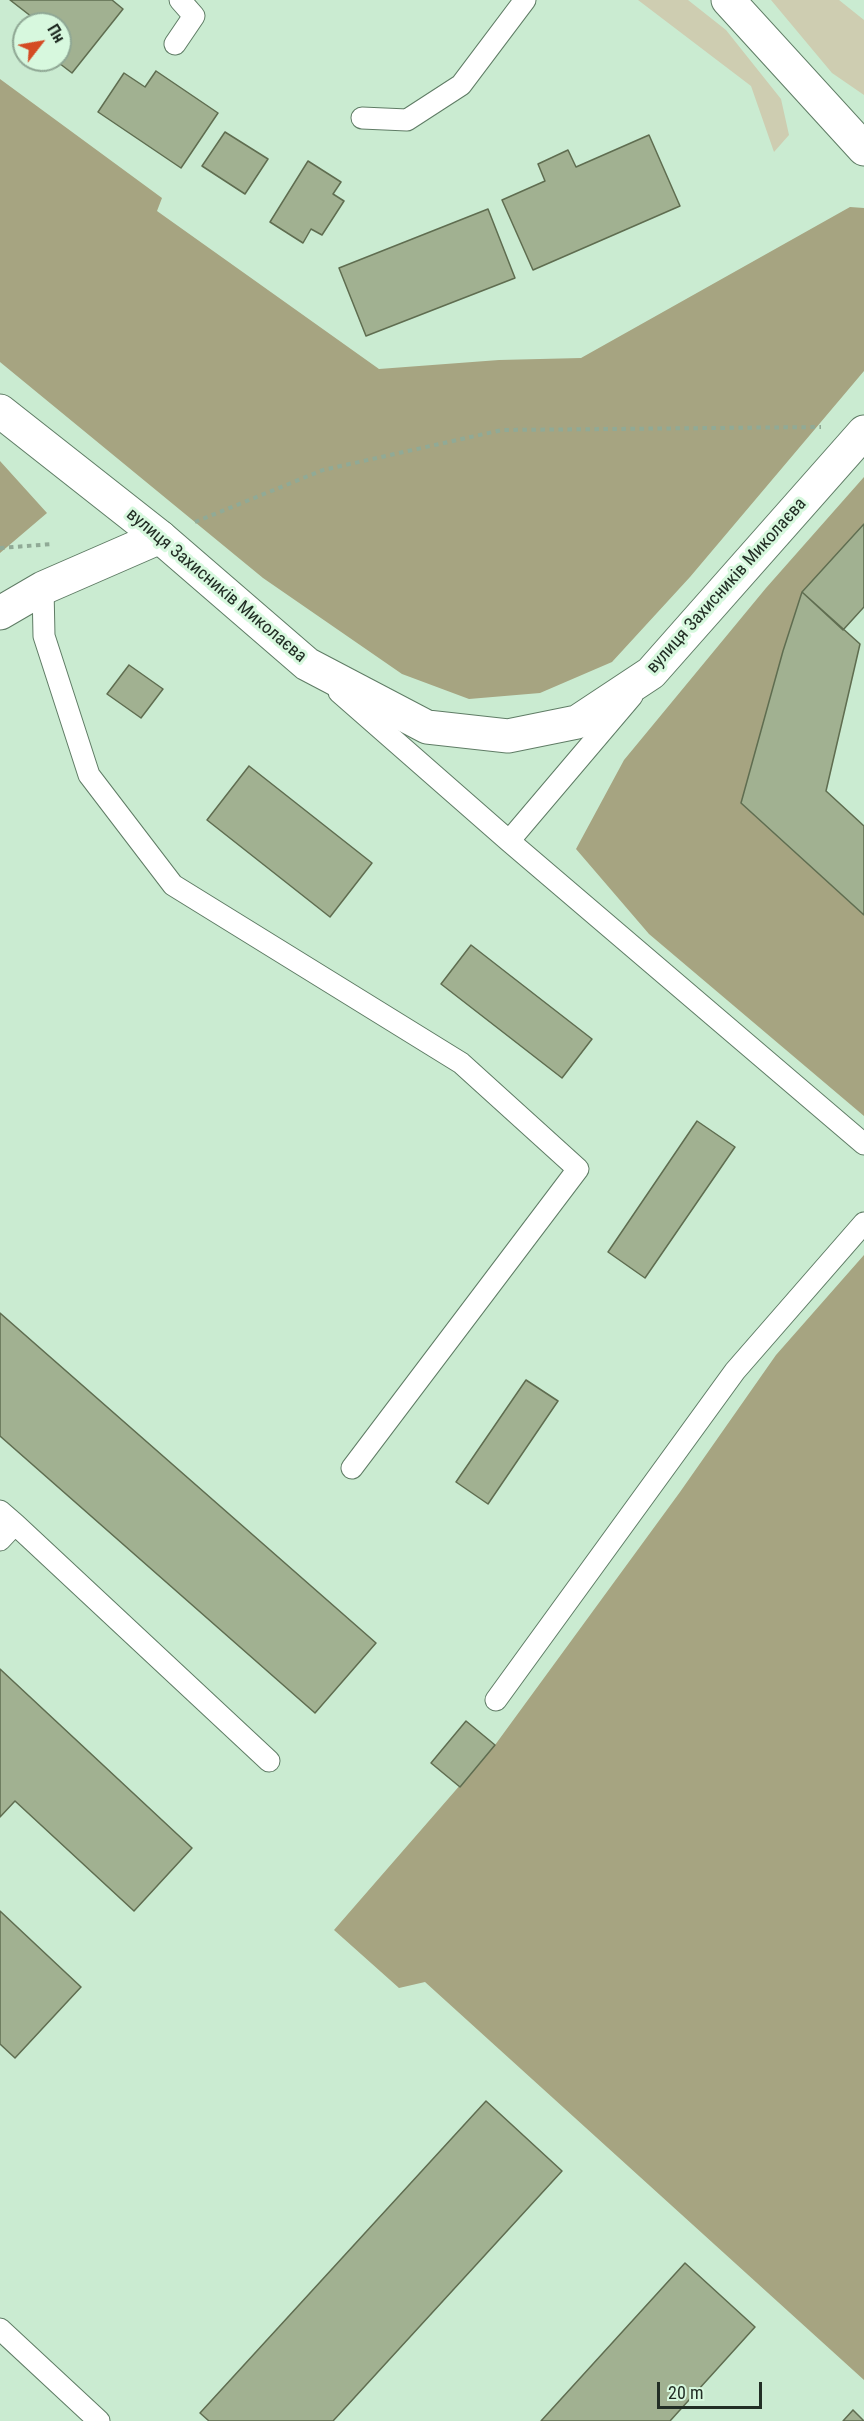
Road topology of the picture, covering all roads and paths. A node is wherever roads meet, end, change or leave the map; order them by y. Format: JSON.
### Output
{"nodes":[{"id":1,"x":180,"y":0,"type":"edge"},
{"id":2,"x":525,"y":0,"type":"edge"},
{"id":3,"x":728,"y":0,"type":"edge"},
{"id":4,"x":175,"y":44,"type":"dead end"},
{"id":5,"x":362,"y":118,"type":"dead end"},
{"id":6,"x":864,"y":149,"type":"edge"},
{"id":7,"x":0,"y":411,"type":"edge"},
{"id":8,"x":829,"y":427,"type":"dead end"},
{"id":9,"x":864,"y":432,"type":"edge"},
{"id":10,"x":160,"y":537,"type":"junction"},
{"id":11,"x":43,"y":588,"type":"junction"},
{"id":12,"x":0,"y":613,"type":"edge"},
{"id":13,"x":307,"y":664,"type":"junction"},
{"id":14,"x":651,"y":672,"type":"junction"},
{"id":15,"x":509,"y":841,"type":"junction"},
{"id":16,"x":864,"y":1144,"type":"edge"},
{"id":17,"x":864,"y":1223,"type":"edge"},
{"id":18,"x":352,"y":1467,"type":"dead end"},
{"id":19,"x":7,"y":1517,"type":"edge"},
{"id":20,"x":0,"y":1540,"type":"edge"},
{"id":21,"x":496,"y":1700,"type":"dead end"},
{"id":22,"x":269,"y":1761,"type":"dead end"},
{"id":23,"x":0,"y":2329,"type":"edge"},
{"id":24,"x":99,"y":2421,"type":"edge"}],
"edges":[{"from":1,"to":4,"type":"lane"},
{"from":2,"to":5,"type":"lane"},
{"from":3,"to":6,"type":"street"},
{"from":7,"to":10,"type":"street","name":"вулиця Захисників Миколаєва"},
{"from":8,"to":10,"type":"path"},
{"from":9,"to":14,"type":"street","name":"вулиця Захисників Миколаєва"},
{"from":10,"to":11,"type":"street"},
{"from":10,"to":13,"type":"street","name":"вулиця Захисників Миколаєва"},
{"from":11,"to":12,"type":"street"},
{"from":11,"to":18,"type":"lane"},
{"from":13,"to":14,"type":"street","name":"вулиця Захисників Миколаєва"},
{"from":13,"to":15,"type":"lane"},
{"from":14,"to":15,"type":"lane"},
{"from":15,"to":16,"type":"lane"},
{"from":17,"to":21,"type":"lane"},
{"from":19,"to":20,"type":"lane"},
{"from":19,"to":22,"type":"lane"},
{"from":23,"to":24,"type":"lane"}]}
